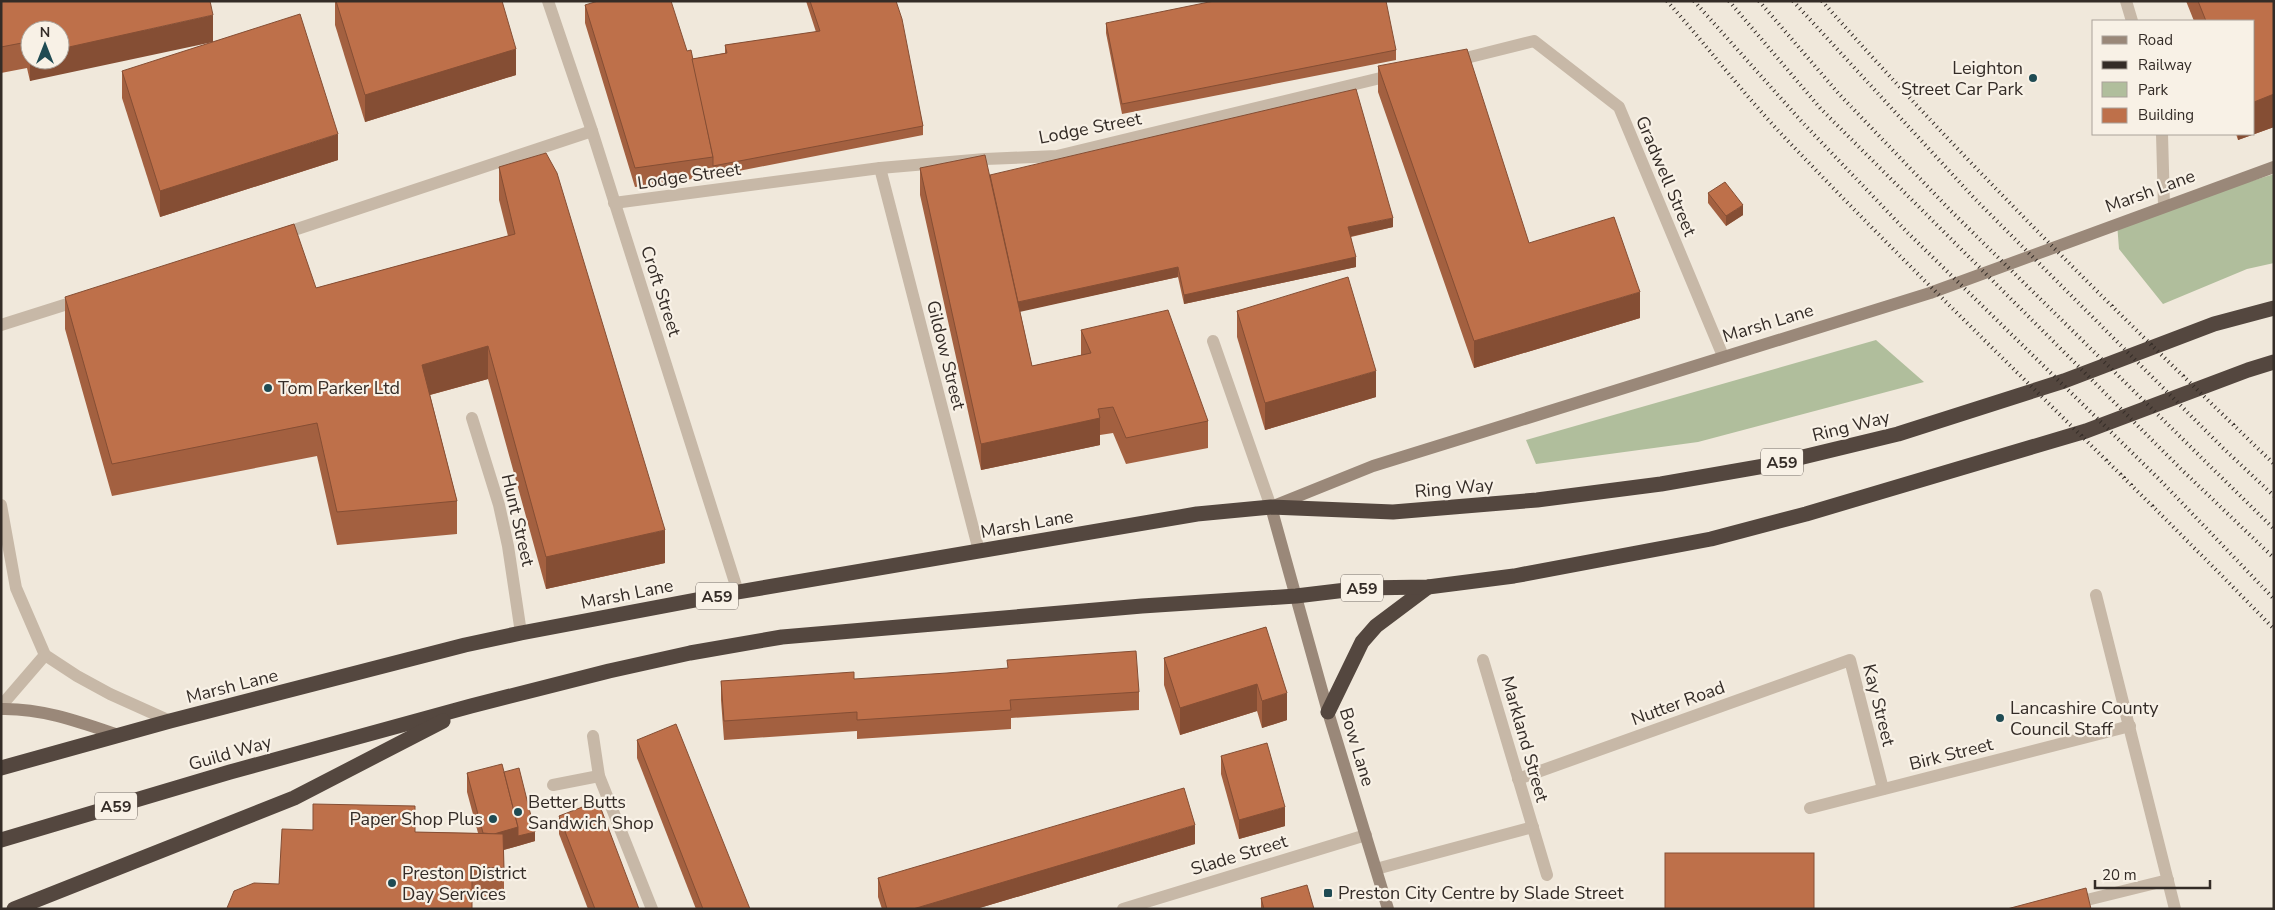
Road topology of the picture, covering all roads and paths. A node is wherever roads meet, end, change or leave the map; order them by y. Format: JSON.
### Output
{"nodes":[{"id":1,"x":2126,"y":1,"type":"edge"},
{"id":2,"x":551,"y":2,"type":"edge"},
{"id":3,"x":2132,"y":20,"type":"edge"},
{"id":4,"x":1439,"y":64,"type":"edge"},
{"id":5,"x":1410,"y":71,"type":"edge"},
{"id":6,"x":592,"y":131,"type":"junction"},
{"id":7,"x":2162,"y":135,"type":"edge"},
{"id":8,"x":2274,"y":167,"type":"edge"},
{"id":9,"x":880,"y":168,"type":"junction"},
{"id":10,"x":614,"y":203,"type":"junction"},
{"id":11,"x":2164,"y":206,"type":"junction"},
{"id":12,"x":263,"y":240,"type":"edge"},
{"id":13,"x":95,"y":295,"type":"edge"},
{"id":14,"x":2274,"y":308,"type":"edge"},
{"id":15,"x":1,"y":325,"type":"edge"},
{"id":16,"x":1213,"y":341,"type":"dead end"},
{"id":17,"x":1723,"y":356,"type":"junction"},
{"id":18,"x":2274,"y":362,"type":"edge"},
{"id":19,"x":472,"y":418,"type":"dead end"},
{"id":20,"x":1,"y":505,"type":"edge"},
{"id":21,"x":1271,"y":507,"type":"junction"},
{"id":22,"x":979,"y":552,"type":"junction"},
{"id":23,"x":1428,"y":587,"type":"junction"},
{"id":24,"x":738,"y":592,"type":"junction"},
{"id":25,"x":2096,"y":595,"type":"dead end"},
{"id":26,"x":1296,"y":596,"type":"junction"},
{"id":27,"x":521,"y":633,"type":"junction"},
{"id":28,"x":45,"y":654,"type":"junction"},
{"id":29,"x":1483,"y":660,"type":"dead end"},
{"id":30,"x":1850,"y":660,"type":"joint"},
{"id":31,"x":471,"y":706,"type":"junction"},
{"id":32,"x":1,"y":707,"type":"edge"},
{"id":33,"x":1328,"y":712,"type":"junction"},
{"id":34,"x":170,"y":721,"type":"junction"},
{"id":35,"x":2130,"y":726,"type":"junction"},
{"id":36,"x":118,"y":735,"type":"junction"},
{"id":37,"x":593,"y":736,"type":"dead end"},
{"id":38,"x":1,"y":768,"type":"edge"},
{"id":39,"x":599,"y":776,"type":"junction"},
{"id":40,"x":1518,"y":779,"type":"junction"},
{"id":41,"x":553,"y":785,"type":"dead end"},
{"id":42,"x":1883,"y":789,"type":"junction"},
{"id":43,"x":1810,"y":808,"type":"dead end"},
{"id":44,"x":1533,"y":827,"type":"junction"},
{"id":45,"x":1366,"y":835,"type":"junction"},
{"id":46,"x":1,"y":840,"type":"edge"},
{"id":47,"x":1376,"y":869,"type":"junction"},
{"id":48,"x":1547,"y":875,"type":"dead end"},
{"id":49,"x":2168,"y":880,"type":"junction"},
{"id":50,"x":14,"y":909,"type":"edge"},
{"id":51,"x":652,"y":909,"type":"edge"},
{"id":52,"x":1123,"y":909,"type":"edge"},
{"id":53,"x":1388,"y":909,"type":"edge"},
{"id":54,"x":2050,"y":909,"type":"edge"},
{"id":55,"x":2175,"y":909,"type":"edge"}],
"edges":[{"from":1,"to":3,"type":"street"},
{"from":2,"to":6,"type":"street","name":"Croft Street"},
{"from":4,"to":17,"type":"street","name":"Gradwell Street"},
{"from":5,"to":9,"type":"street","name":"Lodge Street"},
{"from":6,"to":10,"type":"street","name":"Croft Street"},
{"from":6,"to":12,"type":"street"},
{"from":7,"to":11,"type":"street"},
{"from":8,"to":11,"type":"street","name":"Marsh Lane"},
{"from":9,"to":10,"type":"street","name":"Lodge Street"},
{"from":9,"to":22,"type":"street","name":"Gildow Street"},
{"from":10,"to":24,"type":"street","name":"Croft Street"},
{"from":11,"to":17,"type":"street","name":"Marsh Lane"},
{"from":13,"to":15,"type":"street"},
{"from":14,"to":21,"type":"highway","name":"Ring Way","number":"A59"},
{"from":16,"to":21,"type":"street"},
{"from":17,"to":21,"type":"street","name":"Marsh Lane"},
{"from":18,"to":23,"type":"highway","number":"A59"},
{"from":19,"to":27,"type":"street","name":"Hunt Street"},
{"from":20,"to":28,"type":"street"},
{"from":21,"to":22,"type":"highway","name":"Marsh Lane","number":"A59"},
{"from":21,"to":26,"type":"street"},
{"from":22,"to":24,"type":"highway","name":"Marsh Lane","number":"A59"},
{"from":23,"to":26,"type":"highway","number":"A59"},
{"from":23,"to":33,"type":"highway"},
{"from":24,"to":27,"type":"highway","name":"Marsh Lane","number":"A59"},
{"from":25,"to":35,"type":"street"},
{"from":26,"to":31,"type":"highway","number":"A59"},
{"from":26,"to":33,"type":"street","name":"Bow Lane"},
{"from":27,"to":34,"type":"highway","name":"Marsh Lane","number":"A59"},
{"from":28,"to":32,"type":"street"},
{"from":28,"to":34,"type":"street"},
{"from":29,"to":40,"type":"street","name":"Markland Street"},
{"from":30,"to":40,"type":"street","name":"Nutter Road"},
{"from":30,"to":42,"type":"street","name":"Kay Street"},
{"from":31,"to":46,"type":"highway","name":"Guild Way","number":"A59"},
{"from":31,"to":50,"type":"highway"},
{"from":32,"to":36,"type":"street"},
{"from":33,"to":45,"type":"street","name":"Bow Lane"},
{"from":34,"to":36,"type":"highway","name":"Marsh Lane","number":"A59"},
{"from":35,"to":42,"type":"street","name":"Birk Street"},
{"from":35,"to":49,"type":"street"},
{"from":36,"to":38,"type":"highway","number":"A59"},
{"from":37,"to":39,"type":"street"},
{"from":39,"to":41,"type":"street"},
{"from":39,"to":51,"type":"street"},
{"from":40,"to":44,"type":"street","name":"Markland Street"},
{"from":42,"to":43,"type":"street","name":"Birk Street"},
{"from":44,"to":47,"type":"street","name":"Markland Street"},
{"from":44,"to":48,"type":"street","name":"Markland Street"},
{"from":45,"to":47,"type":"street","name":"Bow Lane"},
{"from":45,"to":52,"type":"street","name":"Slade Street"},
{"from":47,"to":53,"type":"street","name":"Bow Lane"},
{"from":49,"to":54,"type":"street"},
{"from":49,"to":55,"type":"street"}]}
